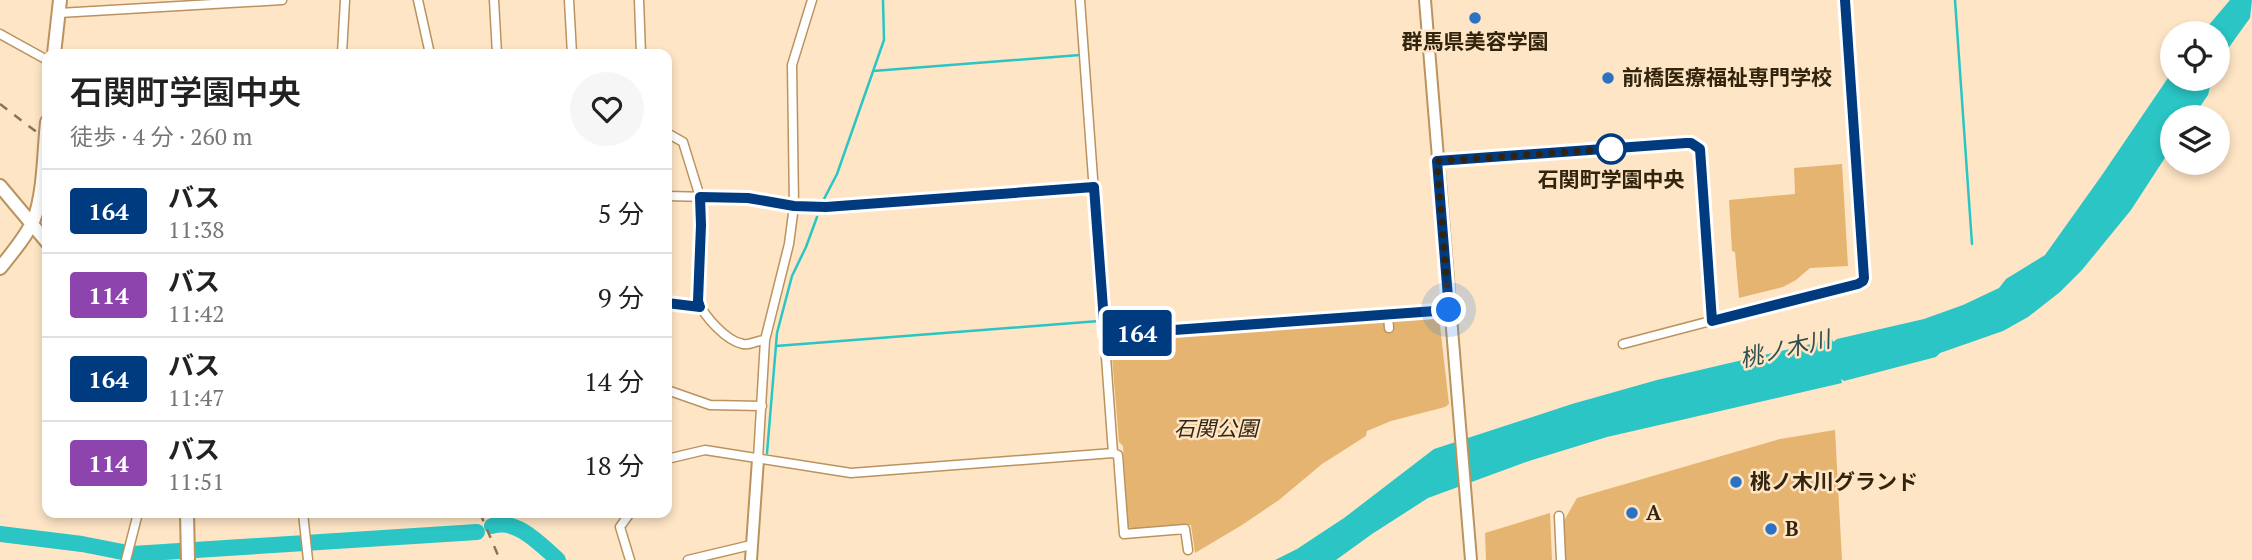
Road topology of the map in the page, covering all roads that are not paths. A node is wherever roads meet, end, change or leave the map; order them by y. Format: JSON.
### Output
{"nodes":[{"id":1,"x":282,"y":0,"type":"edge"},
{"id":2,"x":345,"y":0,"type":"edge"},
{"id":3,"x":418,"y":0,"type":"edge"},
{"id":4,"x":494,"y":0,"type":"edge"},
{"id":5,"x":569,"y":0,"type":"edge"},
{"id":6,"x":639,"y":0,"type":"edge"},
{"id":7,"x":812,"y":0,"type":"edge"},
{"id":8,"x":1080,"y":0,"type":"edge"},
{"id":9,"x":1424,"y":0,"type":"edge"},
{"id":10,"x":1845,"y":0,"type":"edge"},
{"id":11,"x":241,"y":1,"type":"edge"},
{"id":12,"x":60,"y":7,"type":"edge"},
{"id":13,"x":0,"y":34,"type":"edge"},
{"id":14,"x":55,"y":49,"type":"edge"},
{"id":15,"x":342,"y":49,"type":"edge"},
{"id":16,"x":429,"y":49,"type":"edge"},
{"id":17,"x":497,"y":49,"type":"edge"},
{"id":18,"x":572,"y":49,"type":"edge"},
{"id":19,"x":641,"y":49,"type":"edge"},
{"id":20,"x":42,"y":57,"type":"edge"},
{"id":21,"x":672,"y":136,"type":"edge"},
{"id":22,"x":1437,"y":161,"type":"junction"},
{"id":23,"x":42,"y":172,"type":"edge"},
{"id":24,"x":0,"y":186,"type":"edge"},
{"id":25,"x":1094,"y":187,"type":"junction"},
{"id":26,"x":672,"y":196,"type":"edge"},
{"id":27,"x":700,"y":197,"type":"junction"},
{"id":28,"x":794,"y":206,"type":"junction"},
{"id":29,"x":32,"y":223,"type":"junction"},
{"id":30,"x":42,"y":236,"type":"edge"},
{"id":31,"x":0,"y":268,"type":"edge"},
{"id":32,"x":672,"y":304,"type":"edge"},
{"id":33,"x":700,"y":307,"type":"junction"},
{"id":34,"x":1449,"y":310,"type":"junction"},
{"id":35,"x":1388,"y":315,"type":"junction"},
{"id":36,"x":1712,"y":321,"type":"junction"},
{"id":37,"x":1390,"y":328,"type":"dead end"},
{"id":38,"x":1105,"y":335,"type":"junction"},
{"id":39,"x":765,"y":340,"type":"junction"},
{"id":40,"x":1623,"y":344,"type":"dead end"},
{"id":41,"x":672,"y":392,"type":"edge"},
{"id":42,"x":762,"y":406,"type":"junction"},
{"id":43,"x":1113,"y":453,"type":"junction"},
{"id":44,"x":672,"y":458,"type":"edge"},
{"id":45,"x":758,"y":459,"type":"junction"},
{"id":46,"x":1559,"y":516,"type":"dead end"},
{"id":47,"x":137,"y":518,"type":"edge"},
{"id":48,"x":187,"y":518,"type":"edge"},
{"id":49,"x":303,"y":518,"type":"edge"},
{"id":50,"x":626,"y":518,"type":"edge"},
{"id":51,"x":751,"y":545,"type":"junction"},
{"id":52,"x":1188,"y":550,"type":"dead end"},
{"id":53,"x":125,"y":560,"type":"edge"},
{"id":54,"x":188,"y":560,"type":"edge"},
{"id":55,"x":307,"y":560,"type":"edge"},
{"id":56,"x":630,"y":560,"type":"edge"},
{"id":57,"x":688,"y":560,"type":"edge"},
{"id":58,"x":751,"y":560,"type":"edge"},
{"id":59,"x":1471,"y":560,"type":"edge"},
{"id":60,"x":1561,"y":560,"type":"edge"}],
"edges":[{"from":1,"to":11,"type":"street"},
{"from":2,"to":15,"type":"street"},
{"from":3,"to":16,"type":"street"},
{"from":4,"to":17,"type":"street"},
{"from":5,"to":18,"type":"street"},
{"from":6,"to":19,"type":"street"},
{"from":7,"to":28,"type":"street"},
{"from":8,"to":25,"type":"street"},
{"from":9,"to":22,"type":"street"},
{"from":10,"to":36,"type":"street"},
{"from":11,"to":12,"type":"street"},
{"from":12,"to":14,"type":"main road"},
{"from":13,"to":20,"type":"street"},
{"from":21,"to":27,"type":"street"},
{"from":22,"to":34,"type":"street"},
{"from":22,"to":36,"type":"street"},
{"from":23,"to":29,"type":"main road"},
{"from":24,"to":29,"type":"main road"},
{"from":25,"to":28,"type":"street"},
{"from":25,"to":38,"type":"street"},
{"from":26,"to":27,"type":"street"},
{"from":27,"to":28,"type":"street"},
{"from":27,"to":33,"type":"street"},
{"from":28,"to":39,"type":"street"},
{"from":29,"to":30,"type":"main road"},
{"from":29,"to":31,"type":"main road"},
{"from":32,"to":33,"type":"street"},
{"from":33,"to":39,"type":"street"},
{"from":34,"to":35,"type":"street"},
{"from":34,"to":59,"type":"street"},
{"from":35,"to":37,"type":"street"},
{"from":35,"to":38,"type":"street"},
{"from":36,"to":40,"type":"street"},
{"from":38,"to":43,"type":"street"},
{"from":39,"to":42,"type":"street"},
{"from":41,"to":42,"type":"street"},
{"from":42,"to":45,"type":"street"},
{"from":43,"to":45,"type":"street"},
{"from":43,"to":52,"type":"street"},
{"from":44,"to":45,"type":"street"},
{"from":45,"to":51,"type":"street"},
{"from":46,"to":60,"type":"street"},
{"from":47,"to":53,"type":"street"},
{"from":48,"to":54,"type":"main road"},
{"from":49,"to":55,"type":"street"},
{"from":50,"to":56,"type":"street"},
{"from":51,"to":57,"type":"street"},
{"from":51,"to":58,"type":"street"}]}
